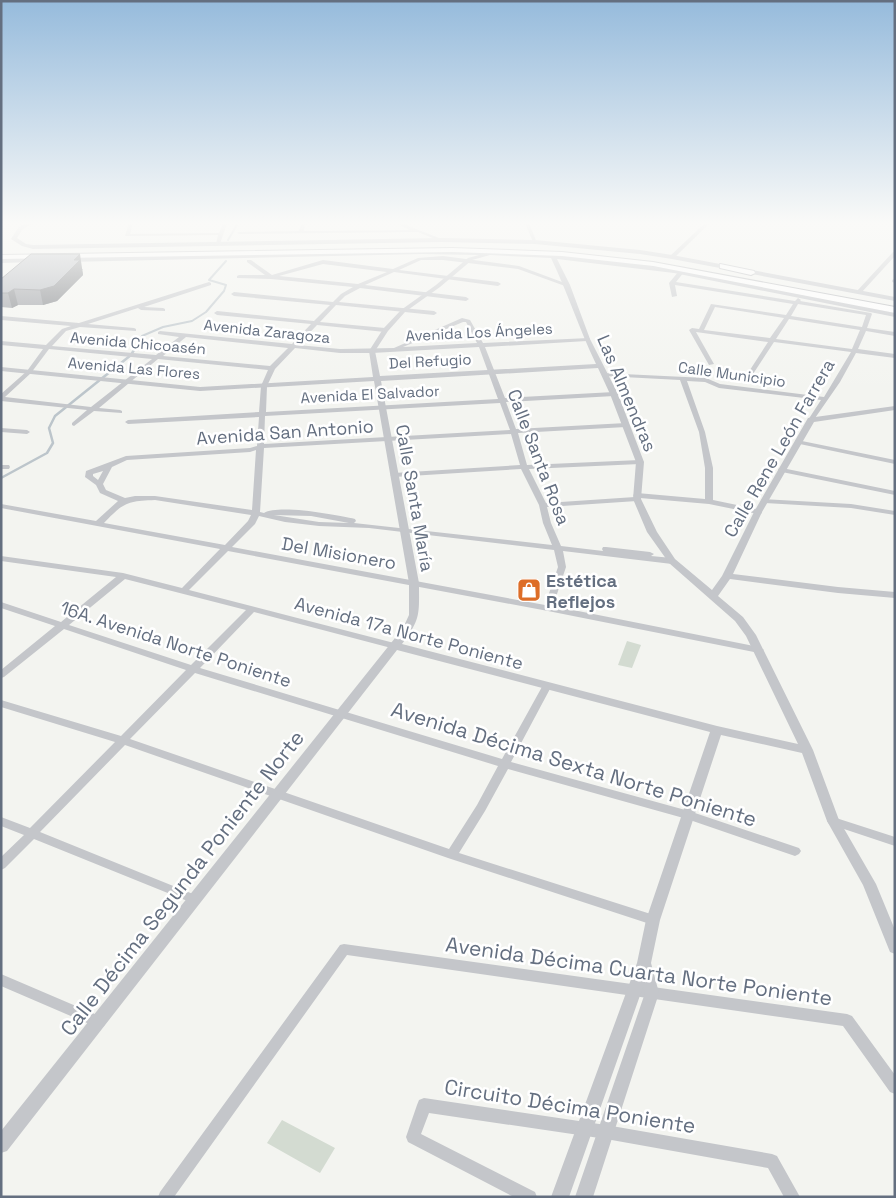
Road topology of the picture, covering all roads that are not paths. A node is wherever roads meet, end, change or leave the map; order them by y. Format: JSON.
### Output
{"nodes":[{"id":1,"x":290,"y":279,"type":"edge"},
{"id":2,"x":374,"y":279,"type":"edge"},
{"id":3,"x":448,"y":279,"type":"edge"},
{"id":4,"x":456,"y":279,"type":"edge"},
{"id":5,"x":548,"y":279,"type":"edge"},
{"id":6,"x":564,"y":279,"type":"edge"},
{"id":7,"x":675,"y":279,"type":"edge"},
{"id":8,"x":729,"y":279,"type":"junction"},
{"id":9,"x":760,"y":279,"type":"edge"},
{"id":10,"x":762,"y":279,"type":"edge"},
{"id":11,"x":871,"y":279,"type":"edge"},
{"id":12,"x":767,"y":281,"type":"junction"},
{"id":13,"x":672,"y":283,"type":"junction"},
{"id":14,"x":209,"y":284,"type":"dead end"},
{"id":15,"x":498,"y":284,"type":"dead end"},
{"id":16,"x":359,"y":286,"type":"junction"},
{"id":17,"x":567,"y":286,"type":"junction"},
{"id":18,"x":720,"y":291,"type":"junction"},
{"id":19,"x":859,"y":292,"type":"junction"},
{"id":20,"x":234,"y":294,"type":"dead end"},
{"id":21,"x":427,"y":294,"type":"junction"},
{"id":22,"x":674,"y":296,"type":"dead end"},
{"id":23,"x":801,"y":296,"type":"junction"},
{"id":24,"x":466,"y":299,"type":"dead end"},
{"id":25,"x":895,"y":299,"type":"edge"},
{"id":26,"x":796,"y":303,"type":"junction"},
{"id":27,"x":895,"y":303,"type":"edge"},
{"id":28,"x":334,"y":304,"type":"junction"},
{"id":29,"x":136,"y":308,"type":"junction"},
{"id":30,"x":163,"y":310,"type":"dead end"},
{"id":31,"x":895,"y":310,"type":"edge"},
{"id":32,"x":403,"y":311,"type":"junction"},
{"id":33,"x":217,"y":313,"type":"dead end"},
{"id":34,"x":434,"y":313,"type":"dead end"},
{"id":35,"x":895,"y":315,"type":"edge"},
{"id":36,"x":1,"y":318,"type":"edge"},
{"id":37,"x":786,"y":318,"type":"junction"},
{"id":38,"x":315,"y":324,"type":"junction"},
{"id":39,"x":76,"y":325,"type":"junction"},
{"id":40,"x":134,"y":330,"type":"dead end"},
{"id":41,"x":385,"y":330,"type":"junction"},
{"id":42,"x":692,"y":330,"type":"joint"},
{"id":43,"x":701,"y":330,"type":"junction"},
{"id":44,"x":864,"y":330,"type":"junction"},
{"id":45,"x":160,"y":333,"type":"dead end"},
{"id":46,"x":895,"y":334,"type":"edge"},
{"id":47,"x":185,"y":335,"type":"junction"},
{"id":48,"x":587,"y":339,"type":"junction"},
{"id":49,"x":773,"y":340,"type":"junction"},
{"id":50,"x":1,"y":344,"type":"edge"},
{"id":51,"x":481,"y":345,"type":"junction"},
{"id":52,"x":293,"y":346,"type":"junction"},
{"id":53,"x":47,"y":348,"type":"junction"},
{"id":54,"x":391,"y":350,"type":"junction"},
{"id":55,"x":372,"y":351,"type":"junction"},
{"id":56,"x":855,"y":351,"type":"junction"},
{"id":57,"x":895,"y":356,"type":"edge"},
{"id":58,"x":158,"y":358,"type":"junction"},
{"id":59,"x":711,"y":364,"type":"dead end"},
{"id":60,"x":599,"y":366,"type":"junction"},
{"id":61,"x":272,"y":368,"type":"junction"},
{"id":62,"x":1,"y":369,"type":"edge"},
{"id":63,"x":489,"y":371,"type":"junction"},
{"id":64,"x":29,"y":372,"type":"junction"},
{"id":65,"x":751,"y":373,"type":"dead end"},
{"id":66,"x":604,"y":374,"type":"junction"},
{"id":67,"x":377,"y":378,"type":"junction"},
{"id":68,"x":683,"y":379,"type":"junction"},
{"id":69,"x":126,"y":382,"type":"junction"},
{"id":70,"x":264,"y":386,"type":"junction"},
{"id":71,"x":614,"y":394,"type":"junction"},
{"id":72,"x":1,"y":398,"type":"edge"},
{"id":73,"x":826,"y":399,"type":"junction"},
{"id":74,"x":501,"y":400,"type":"junction"},
{"id":75,"x":382,"y":407,"type":"junction"},
{"id":76,"x":895,"y":408,"type":"edge"},
{"id":77,"x":91,"y":409,"type":"junction"},
{"id":78,"x":120,"y":412,"type":"dead end"},
{"id":79,"x":262,"y":414,"type":"junction"},
{"id":80,"x":811,"y":420,"type":"junction"},
{"id":81,"x":128,"y":422,"type":"dead end"},
{"id":82,"x":74,"y":424,"type":"dead end"},
{"id":83,"x":626,"y":425,"type":"junction"},
{"id":84,"x":1,"y":430,"type":"edge"},
{"id":85,"x":27,"y":432,"type":"dead end"},
{"id":86,"x":514,"y":432,"type":"junction"},
{"id":87,"x":388,"y":440,"type":"junction"},
{"id":88,"x":797,"y":442,"type":"junction"},
{"id":89,"x":259,"y":448,"type":"junction"},
{"id":90,"x":640,"y":462,"type":"junction"},
{"id":91,"x":895,"y":462,"type":"edge"},
{"id":92,"x":109,"y":466,"type":"junction"},
{"id":93,"x":524,"y":467,"type":"junction"},
{"id":94,"x":782,"y":470,"type":"junction"},
{"id":95,"x":394,"y":475,"type":"junction"},
{"id":96,"x":99,"y":484,"type":"junction"},
{"id":97,"x":895,"y":493,"type":"edge"},
{"id":98,"x":637,"y":497,"type":"junction"},
{"id":99,"x":122,"y":500,"type":"junction"},
{"id":100,"x":765,"y":501,"type":"junction"},
{"id":101,"x":709,"y":502,"type":"junction"},
{"id":102,"x":543,"y":505,"type":"junction"},
{"id":103,"x":1,"y":506,"type":"edge"},
{"id":104,"x":758,"y":512,"type":"junction"},
{"id":105,"x":895,"y":513,"type":"edge"},
{"id":106,"x":256,"y":514,"type":"junction"},
{"id":107,"x":99,"y":523,"type":"junction"},
{"id":108,"x":405,"y":530,"type":"junction"},
{"id":109,"x":558,"y":548,"type":"junction"},
{"id":110,"x":226,"y":549,"type":"junction"},
{"id":111,"x":1,"y":558,"type":"edge"},
{"id":112,"x":672,"y":561,"type":"junction"},
{"id":113,"x":123,"y":576,"type":"junction"},
{"id":114,"x":727,"y":576,"type":"junction"},
{"id":115,"x":414,"y":583,"type":"junction"},
{"id":116,"x":184,"y":591,"type":"junction"},
{"id":117,"x":895,"y":595,"type":"edge"},
{"id":118,"x":713,"y":596,"type":"junction"},
{"id":119,"x":1,"y":605,"type":"edge"},
{"id":120,"x":548,"y":608,"type":"junction"},
{"id":121,"x":251,"y":610,"type":"junction"},
{"id":122,"x":64,"y":624,"type":"junction"},
{"id":123,"x":395,"y":646,"type":"junction"},
{"id":124,"x":759,"y":650,"type":"junction"},
{"id":125,"x":193,"y":669,"type":"junction"},
{"id":126,"x":1,"y":675,"type":"edge"},
{"id":127,"x":546,"y":686,"type":"junction"},
{"id":128,"x":1,"y":703,"type":"edge"},
{"id":129,"x":341,"y":714,"type":"junction"},
{"id":130,"x":717,"y":730,"type":"junction"},
{"id":131,"x":124,"y":741,"type":"junction"},
{"id":132,"x":806,"y":750,"type":"junction"},
{"id":133,"x":505,"y":764,"type":"junction"},
{"id":134,"x":276,"y":795,"type":"junction"},
{"id":135,"x":689,"y":815,"type":"junction"},
{"id":136,"x":833,"y":821,"type":"junction"},
{"id":137,"x":1,"y":822,"type":"edge"},
{"id":138,"x":33,"y":833,"type":"junction"},
{"id":139,"x":895,"y":842,"type":"edge"},
{"id":140,"x":795,"y":852,"type":"dead end"},
{"id":141,"x":452,"y":856,"type":"junction"},
{"id":142,"x":1,"y":865,"type":"edge"},
{"id":143,"x":194,"y":899,"type":"junction"},
{"id":144,"x":653,"y":920,"type":"junction"},
{"id":145,"x":895,"y":948,"type":"edge"},
{"id":146,"x":344,"y":949,"type":"joint"},
{"id":147,"x":644,"y":963,"type":"junction"},
{"id":148,"x":1,"y":980,"type":"edge"},
{"id":149,"x":634,"y":990,"type":"junction"},
{"id":150,"x":652,"y":993,"type":"junction"},
{"id":151,"x":99,"y":1022,"type":"junction"},
{"id":152,"x":895,"y":1087,"type":"edge"},
{"id":153,"x":583,"y":1129,"type":"junction"},
{"id":154,"x":606,"y":1132,"type":"junction"},
{"id":155,"x":1,"y":1145,"type":"edge"},
{"id":156,"x":165,"y":1197,"type":"edge"},
{"id":157,"x":530,"y":1197,"type":"edge"},
{"id":158,"x":560,"y":1197,"type":"edge"},
{"id":159,"x":584,"y":1197,"type":"edge"},
{"id":160,"x":793,"y":1197,"type":"edge"}],
"edges":[{"from":1,"to":16,"type":"street"},
{"from":2,"to":16,"type":"street"},
{"from":3,"to":21,"type":"street"},
{"from":4,"to":15,"type":"street"},
{"from":5,"to":17,"type":"street"},
{"from":6,"to":17,"type":"street","name":"Las Almendras"},
{"from":7,"to":13,"type":"street"},
{"from":8,"to":12,"type":"highway"},
{"from":8,"to":12,"type":"highway"},
{"from":8,"to":18,"type":"street"},
{"from":9,"to":12,"type":"highway"},
{"from":10,"to":12,"type":"highway"},
{"from":11,"to":19,"type":"street"},
{"from":12,"to":19,"type":"street"},
{"from":12,"to":23,"type":"street"},
{"from":12,"to":27,"type":"highway"},
{"from":12,"to":31,"type":"highway"},
{"from":13,"to":18,"type":"street"},
{"from":13,"to":22,"type":"street"},
{"from":14,"to":29,"type":"street"},
{"from":16,"to":21,"type":"street"},
{"from":16,"to":28,"type":"street"},
{"from":17,"to":48,"type":"street","name":"Las Almendras"},
{"from":18,"to":26,"type":"street"},
{"from":19,"to":25,"type":"street"},
{"from":20,"to":28,"type":"street"},
{"from":21,"to":24,"type":"street"},
{"from":21,"to":32,"type":"street"},
{"from":23,"to":26,"type":"street"},
{"from":23,"to":35,"type":"street"},
{"from":26,"to":37,"type":"street"},
{"from":26,"to":44,"type":"street","name":"Calle Rene León Farrera"},
{"from":28,"to":32,"type":"street"},
{"from":28,"to":38,"type":"street"},
{"from":29,"to":30,"type":"street"},
{"from":29,"to":39,"type":"street"},
{"from":32,"to":34,"type":"street"},
{"from":32,"to":41,"type":"street"},
{"from":33,"to":38,"type":"street"},
{"from":36,"to":39,"type":"street"},
{"from":37,"to":43,"type":"street"},
{"from":37,"to":44,"type":"street"},
{"from":37,"to":49,"type":"street"},
{"from":38,"to":41,"type":"street"},
{"from":38,"to":52,"type":"street"},
{"from":39,"to":40,"type":"street"},
{"from":39,"to":53,"type":"street"},
{"from":41,"to":55,"type":"street"},
{"from":42,"to":43,"type":"street"},
{"from":42,"to":59,"type":"street"},
{"from":43,"to":49,"type":"street"},
{"from":44,"to":46,"type":"street"},
{"from":44,"to":56,"type":"street","name":"Calle Rene León Farrera"},
{"from":45,"to":47,"type":"street","name":"Avenida Zaragoza"},
{"from":47,"to":52,"type":"street","name":"Avenida Zaragoza"},
{"from":47,"to":58,"type":"street"},
{"from":48,"to":51,"type":"street","name":"Avenida Los Ángeles"},
{"from":48,"to":60,"type":"street","name":"Las Almendras"},
{"from":49,"to":56,"type":"street"},
{"from":49,"to":65,"type":"street"},
{"from":50,"to":53,"type":"street","name":"Avenida Chicoasén"},
{"from":51,"to":54,"type":"street","name":"Avenida Los Ángeles"},
{"from":51,"to":54,"type":"street","name":"Calle Santa Rosa"},
{"from":51,"to":63,"type":"street","name":"Calle Santa Rosa"},
{"from":52,"to":55,"type":"street","name":"Avenida Zaragoza"},
{"from":52,"to":61,"type":"street"},
{"from":53,"to":58,"type":"street","name":"Avenida Chicoasén"},
{"from":53,"to":64,"type":"street"},
{"from":54,"to":55,"type":"street","name":"Avenida Los Ángeles"},
{"from":55,"to":67,"type":"street","name":"Calle Santa María"},
{"from":56,"to":57,"type":"street"},
{"from":56,"to":73,"type":"street","name":"Calle Rene León Farrera"},
{"from":58,"to":61,"type":"street","name":"Avenida Chicoasén"},
{"from":58,"to":69,"type":"street"},
{"from":60,"to":63,"type":"street","name":"Del Refugio"},
{"from":60,"to":66,"type":"street","name":"Las Almendras"},
{"from":61,"to":70,"type":"street"},
{"from":62,"to":64,"type":"street","name":"Avenida Las Flores"},
{"from":63,"to":67,"type":"street","name":"Del Refugio"},
{"from":63,"to":74,"type":"street","name":"Calle Santa Rosa"},
{"from":64,"to":69,"type":"street","name":"Avenida Las Flores"},
{"from":64,"to":72,"type":"street"},
{"from":66,"to":68,"type":"street","name":"Calle Municipio"},
{"from":66,"to":71,"type":"street","name":"Las Almendras"},
{"from":67,"to":70,"type":"street","name":"Del Refugio"},
{"from":67,"to":75,"type":"street","name":"Calle Santa María"},
{"from":68,"to":73,"type":"street","name":"Calle Municipio"},
{"from":68,"to":101,"type":"street"},
{"from":69,"to":70,"type":"street","name":"Avenida Las Flores"},
{"from":69,"to":77,"type":"street"},
{"from":70,"to":79,"type":"street"},
{"from":71,"to":74,"type":"street","name":"Avenida El Salvador"},
{"from":71,"to":83,"type":"street","name":"Las Almendras"},
{"from":72,"to":77,"type":"street"},
{"from":73,"to":80,"type":"street","name":"Calle Rene León Farrera"},
{"from":74,"to":75,"type":"street","name":"Avenida El Salvador"},
{"from":74,"to":86,"type":"street","name":"Calle Santa Rosa"},
{"from":75,"to":79,"type":"street","name":"Avenida El Salvador"},
{"from":75,"to":87,"type":"street","name":"Calle Santa María"},
{"from":76,"to":80,"type":"street"},
{"from":77,"to":78,"type":"street"},
{"from":77,"to":82,"type":"street"},
{"from":79,"to":81,"type":"street","name":"Avenida El Salvador"},
{"from":79,"to":89,"type":"street"},
{"from":80,"to":88,"type":"street","name":"Calle Rene León Farrera"},
{"from":83,"to":86,"type":"street","name":"Avenida San Antonio"},
{"from":83,"to":90,"type":"street","name":"Las Almendras"},
{"from":84,"to":85,"type":"street"},
{"from":86,"to":87,"type":"street","name":"Avenida San Antonio"},
{"from":86,"to":93,"type":"street","name":"Calle Santa Rosa"},
{"from":87,"to":89,"type":"street","name":"Avenida San Antonio"},
{"from":87,"to":95,"type":"street","name":"Calle Santa María"},
{"from":88,"to":91,"type":"street"},
{"from":88,"to":94,"type":"street","name":"Calle Rene León Farrera"},
{"from":89,"to":92,"type":"street","name":"Avenida San Antonio"},
{"from":89,"to":106,"type":"street"},
{"from":90,"to":93,"type":"street"},
{"from":90,"to":98,"type":"street","name":"Las Almendras"},
{"from":92,"to":96,"type":"street"},
{"from":92,"to":96,"type":"street"},
{"from":93,"to":95,"type":"street"},
{"from":93,"to":102,"type":"street","name":"Calle Santa Rosa"},
{"from":94,"to":97,"type":"street"},
{"from":94,"to":100,"type":"street","name":"Calle Rene León Farrera"},
{"from":95,"to":108,"type":"street","name":"Calle Santa María"},
{"from":96,"to":99,"type":"street"},
{"from":98,"to":101,"type":"street"},
{"from":98,"to":102,"type":"street"},
{"from":98,"to":112,"type":"street","name":"Las Almendras"},
{"from":99,"to":106,"type":"street"},
{"from":99,"to":107,"type":"street"},
{"from":100,"to":104,"type":"street","name":"Calle Rene León Farrera"},
{"from":100,"to":105,"type":"street"},
{"from":101,"to":104,"type":"street"},
{"from":102,"to":109,"type":"street","name":"Calle Santa Rosa"},
{"from":103,"to":107,"type":"street","name":"Del Misionero"},
{"from":104,"to":114,"type":"street","name":"Calle Rene León Farrera"},
{"from":106,"to":108,"type":"street"},
{"from":106,"to":110,"type":"street"},
{"from":107,"to":110,"type":"street","name":"Del Misionero"},
{"from":108,"to":109,"type":"street"},
{"from":108,"to":115,"type":"street","name":"Calle Santa María"},
{"from":109,"to":112,"type":"street"},
{"from":109,"to":120,"type":"street","name":"Calle Santa Rosa"},
{"from":110,"to":115,"type":"street","name":"Del Misionero"},
{"from":110,"to":116,"type":"street"},
{"from":111,"to":113,"type":"street","name":"Avenida 17a Norte Poniente"},
{"from":112,"to":118,"type":"street","name":"Las Almendras"},
{"from":113,"to":116,"type":"street","name":"Avenida 17a Norte Poniente"},
{"from":113,"to":122,"type":"street"},
{"from":114,"to":117,"type":"street"},
{"from":114,"to":118,"type":"street","name":"Calle Rene León Farrera"},
{"from":115,"to":120,"type":"street","name":"Del Misionero"},
{"from":115,"to":123,"type":"street","name":"Calle Santa María"},
{"from":116,"to":121,"type":"street","name":"Avenida 17a Norte Poniente"},
{"from":118,"to":124,"type":"street","name":"Las Almendras"},
{"from":119,"to":122,"type":"street","name":"16A. Avenida Norte Poniente"},
{"from":120,"to":124,"type":"street","name":"Del Misionero"},
{"from":121,"to":123,"type":"street","name":"Avenida 17a Norte Poniente"},
{"from":121,"to":125,"type":"street"},
{"from":122,"to":125,"type":"street","name":"16A. Avenida Norte Poniente"},
{"from":122,"to":126,"type":"street"},
{"from":123,"to":127,"type":"street","name":"Avenida 17a Norte Poniente"},
{"from":123,"to":129,"type":"street","name":"Calle Décima Segunda Poniente Norte"},
{"from":124,"to":132,"type":"street","name":"Las Almendras"},
{"from":125,"to":129,"type":"street","name":"16A. Avenida Norte Poniente"},
{"from":125,"to":131,"type":"street"},
{"from":127,"to":130,"type":"street","name":"Avenida 17a Norte Poniente"},
{"from":127,"to":133,"type":"street"},
{"from":128,"to":131,"type":"street"},
{"from":129,"to":133,"type":"street","name":"Avenida Décima Sexta Norte Poniente"},
{"from":129,"to":134,"type":"street","name":"Calle Décima Segunda Poniente Norte"},
{"from":130,"to":132,"type":"street","name":"Avenida 17a Norte Poniente"},
{"from":130,"to":135,"type":"street"},
{"from":131,"to":134,"type":"street"},
{"from":131,"to":138,"type":"street"},
{"from":132,"to":136,"type":"street","name":"Las Almendras"},
{"from":133,"to":135,"type":"street","name":"Avenida Décima Sexta Norte Poniente"},
{"from":133,"to":141,"type":"street"},
{"from":134,"to":141,"type":"street"},
{"from":134,"to":143,"type":"street","name":"Calle Décima Segunda Poniente Norte"},
{"from":135,"to":140,"type":"street","name":"Avenida Décima Sexta Norte Poniente"},
{"from":135,"to":144,"type":"street"},
{"from":136,"to":139,"type":"street"},
{"from":136,"to":145,"type":"street","name":"Las Almendras"},
{"from":137,"to":138,"type":"street"},
{"from":138,"to":142,"type":"street"},
{"from":138,"to":143,"type":"street"},
{"from":141,"to":144,"type":"street"},
{"from":143,"to":151,"type":"street","name":"Calle Décima Segunda Poniente Norte"},
{"from":144,"to":147,"type":"street"},
{"from":146,"to":149,"type":"street","name":"Avenida Décima Cuarta Norte Poniente"},
{"from":146,"to":156,"type":"street"},
{"from":147,"to":149,"type":"street"},
{"from":147,"to":150,"type":"street"},
{"from":148,"to":151,"type":"street"},
{"from":149,"to":150,"type":"street","name":"Avenida Décima Cuarta Norte Poniente"},
{"from":149,"to":153,"type":"street"},
{"from":150,"to":152,"type":"street","name":"Avenida Décima Cuarta Norte Poniente"},
{"from":150,"to":154,"type":"street"},
{"from":151,"to":155,"type":"street","name":"Calle Décima Segunda Poniente Norte"},
{"from":153,"to":154,"type":"street","name":"Circuito Décima Poniente"},
{"from":153,"to":157,"type":"street","name":"Circuito Décima Poniente"},
{"from":153,"to":158,"type":"street"},
{"from":154,"to":159,"type":"street"},
{"from":154,"to":160,"type":"street","name":"Circuito Décima Poniente"}]}
